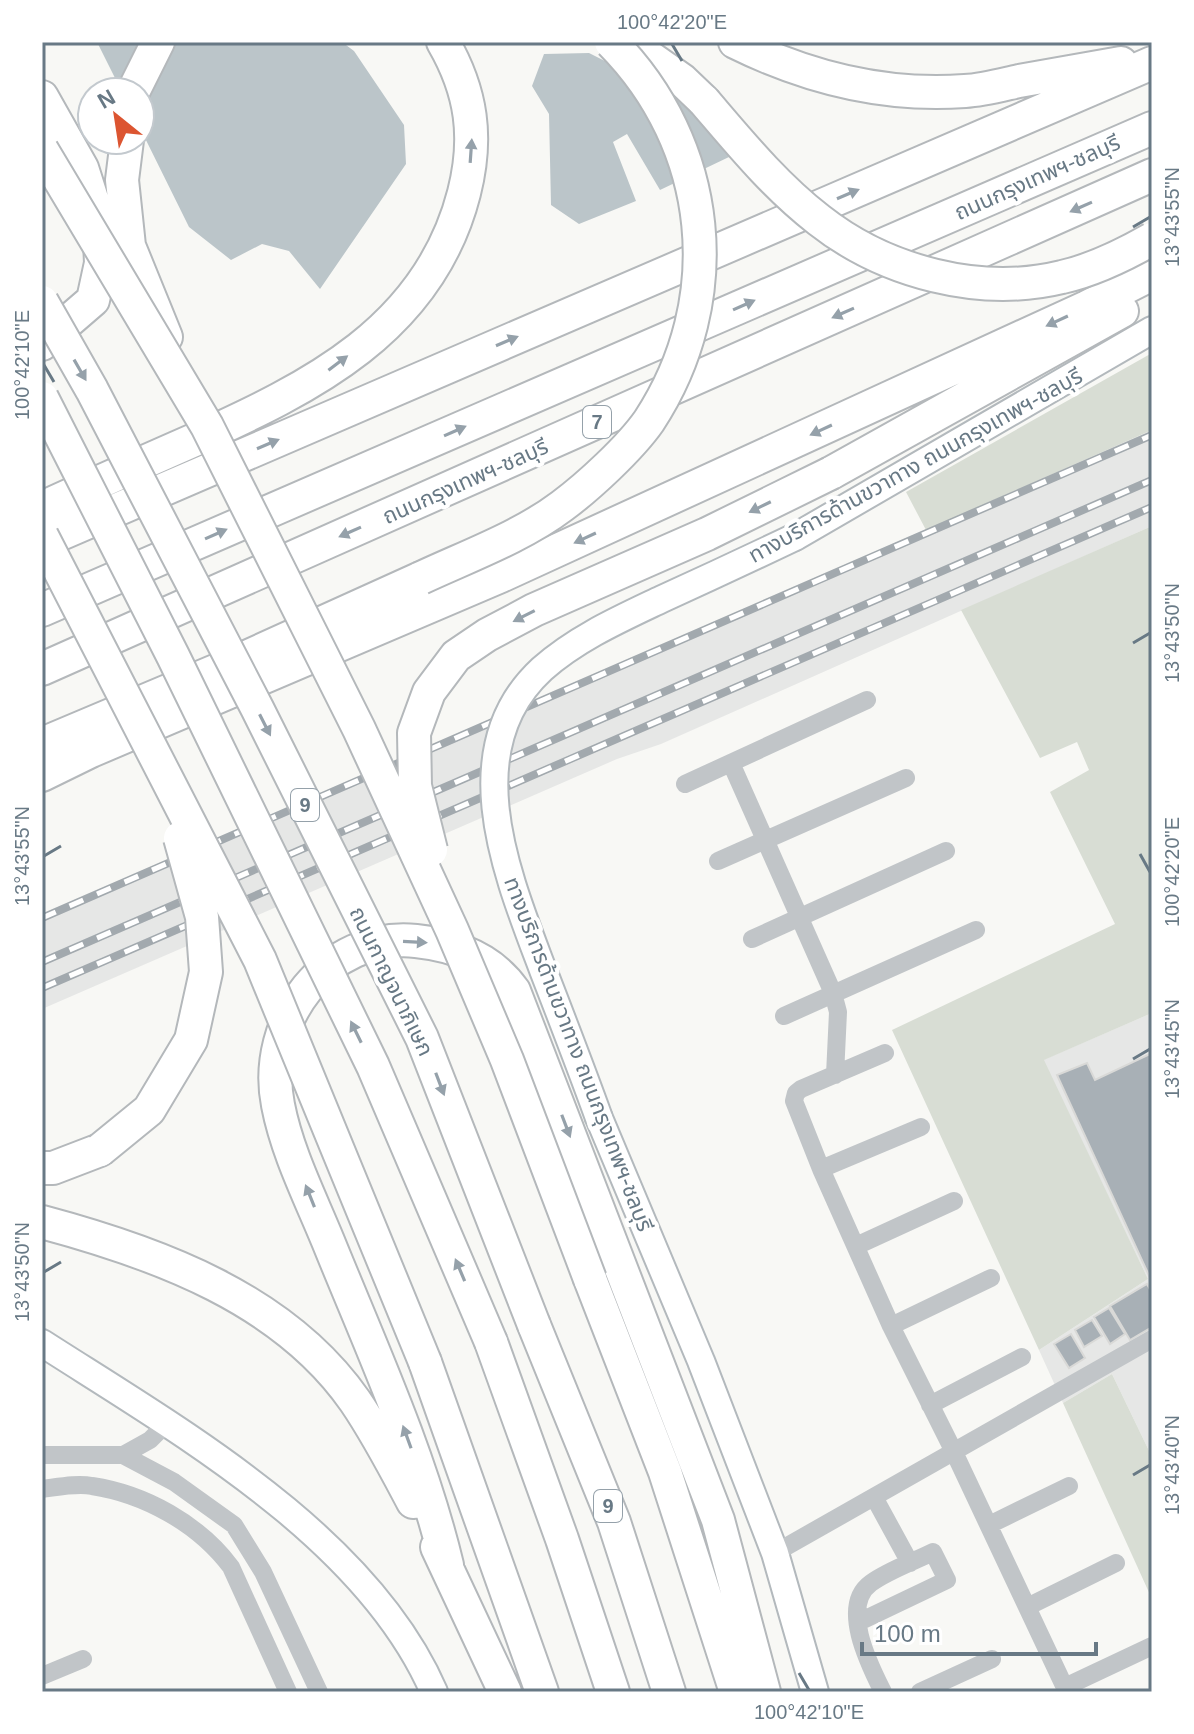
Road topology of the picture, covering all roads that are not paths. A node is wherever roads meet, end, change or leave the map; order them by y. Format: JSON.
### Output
{"nodes":[{"id":1,"x":158,"y":42,"type":"edge"},
{"id":2,"x":443,"y":42,"type":"edge"},
{"id":3,"x":611,"y":42,"type":"edge"},
{"id":4,"x":628,"y":42,"type":"edge"},
{"id":5,"x":735,"y":42,"type":"edge"},
{"id":6,"x":1152,"y":60,"type":"edge"},
{"id":7,"x":141,"y":76,"type":"edge"},
{"id":8,"x":42,"y":97,"type":"edge"},
{"id":9,"x":1152,"y":128,"type":"edge"},
{"id":10,"x":42,"y":150,"type":"edge"},
{"id":11,"x":125,"y":156,"type":"edge"},
{"id":12,"x":1152,"y":175,"type":"edge"},
{"id":13,"x":1152,"y":239,"type":"edge"},
{"id":14,"x":1152,"y":274,"type":"edge"},
{"id":15,"x":1152,"y":294,"type":"edge"},
{"id":16,"x":42,"y":302,"type":"edge"},
{"id":17,"x":1152,"y":330,"type":"edge"},
{"id":18,"x":42,"y":344,"type":"edge"},
{"id":19,"x":42,"y":398,"type":"edge"},
{"id":20,"x":207,"y":426,"type":"junction"},
{"id":21,"x":42,"y":508,"type":"edge"},
{"id":22,"x":42,"y":539,"type":"edge"},
{"id":23,"x":42,"y":610,"type":"edge"},
{"id":24,"x":42,"y":669,"type":"edge"},
{"id":25,"x":867,"y":700,"type":"dead end"},
{"id":26,"x":42,"y":744,"type":"edge"},
{"id":27,"x":151,"y":751,"type":"junction"},
{"id":28,"x":731,"y":763,"type":"junction"},
{"id":29,"x":42,"y":775,"type":"edge"},
{"id":30,"x":906,"y":778,"type":"dead end"},
{"id":31,"x":685,"y":784,"type":"dead end"},
{"id":32,"x":765,"y":840,"type":"junction"},
{"id":33,"x":946,"y":851,"type":"dead end"},
{"id":34,"x":718,"y":861,"type":"dead end"},
{"id":35,"x":799,"y":917,"type":"junction"},
{"id":36,"x":452,"y":930,"type":"junction"},
{"id":37,"x":976,"y":930,"type":"dead end"},
{"id":38,"x":752,"y":939,"type":"dead end"},
{"id":39,"x":833,"y":993,"type":"junction"},
{"id":40,"x":784,"y":1016,"type":"dead end"},
{"id":41,"x":885,"y":1053,"type":"dead end"},
{"id":42,"x":835,"y":1075,"type":"junction"},
{"id":43,"x":921,"y":1127,"type":"dead end"},
{"id":44,"x":42,"y":1168,"type":"edge"},
{"id":45,"x":821,"y":1169,"type":"junction"},
{"id":46,"x":954,"y":1201,"type":"dead end"},
{"id":47,"x":42,"y":1222,"type":"edge"},
{"id":48,"x":856,"y":1246,"type":"junction"},
{"id":49,"x":991,"y":1278,"type":"dead end"},
{"id":50,"x":891,"y":1326,"type":"junction"},
{"id":51,"x":1152,"y":1339,"type":"edge"},
{"id":52,"x":42,"y":1343,"type":"edge"},
{"id":53,"x":1022,"y":1357,"type":"dead end"},
{"id":54,"x":930,"y":1405,"type":"junction"},
{"id":55,"x":167,"y":1423,"type":"junction"},
{"id":56,"x":954,"y":1452,"type":"junction"},
{"id":57,"x":42,"y":1455,"type":"edge"},
{"id":58,"x":123,"y":1455,"type":"junction"},
{"id":59,"x":1069,"y":1486,"type":"dead end"},
{"id":60,"x":42,"y":1488,"type":"edge"},
{"id":61,"x":874,"y":1497,"type":"junction"},
{"id":62,"x":989,"y":1525,"type":"junction"},
{"id":63,"x":775,"y":1553,"type":"junction"},
{"id":64,"x":910,"y":1563,"type":"junction"},
{"id":65,"x":1116,"y":1563,"type":"dead end"},
{"id":66,"x":447,"y":1565,"type":"junction"},
{"id":67,"x":1027,"y":1607,"type":"junction"},
{"id":68,"x":859,"y":1622,"type":"junction"},
{"id":69,"x":1152,"y":1646,"type":"edge"},
{"id":70,"x":83,"y":1659,"type":"dead end"},
{"id":71,"x":992,"y":1659,"type":"dead end"},
{"id":72,"x":42,"y":1676,"type":"edge"},
{"id":73,"x":1066,"y":1690,"type":"edge"},
{"id":74,"x":288,"y":1692,"type":"edge"},
{"id":75,"x":319,"y":1692,"type":"edge"},
{"id":76,"x":434,"y":1692,"type":"edge"},
{"id":77,"x":505,"y":1692,"type":"edge"},
{"id":78,"x":542,"y":1692,"type":"edge"},
{"id":79,"x":613,"y":1692,"type":"edge"},
{"id":80,"x":669,"y":1692,"type":"edge"},
{"id":81,"x":736,"y":1692,"type":"edge"},
{"id":82,"x":764,"y":1692,"type":"edge"},
{"id":83,"x":815,"y":1692,"type":"edge"},
{"id":84,"x":883,"y":1692,"type":"edge"},
{"id":85,"x":920,"y":1692,"type":"edge"}],
"edges":[{"from":1,"to":7,"type":"highway"},
{"from":21,"to":2,"type":"highway","one_way":true},
{"from":3,"to":26,"type":"highway","bridge":true},
{"from":4,"to":13,"type":"highway","bridge":true},
{"from":5,"to":6,"type":"highway"},
{"from":22,"to":6,"type":"highway","one_way":true},
{"from":8,"to":18,"type":"highway"},
{"from":23,"to":9,"type":"highway","name":"ถนนกรุงเทพฯ-ชลบุรี","number":"7","one_way":true},
{"from":10,"to":20,"type":"highway","bridge":true},
{"from":11,"to":20,"type":"highway","bridge":true},
{"from":12,"to":24,"type":"highway","name":"ถนนกรุงเทพฯ-ชลบุรี","number":"7","one_way":true},
{"from":14,"to":29,"type":"highway","one_way":true},
{"from":15,"to":36,"type":"highway","one_way":true,"bridge":true},
{"from":16,"to":80,"type":"highway","name":"ถนนกาญจนาภิเษก","number":"9","one_way":true,"bridge":true},
{"from":17,"to":63,"type":"main road","name":"ทางบริการด้านขวาทาง ถนนกรุงเทพฯ-ชลบุรี","bridge":true},
{"from":79,"to":19,"type":"highway","one_way":true,"bridge":true},
{"from":20,"to":36,"type":"highway","bridge":true},
{"from":22,"to":27,"type":"highway","bridge":true},
{"from":25,"to":28,"type":"street"},
{"from":27,"to":44,"type":"highway","bridge":true},
{"from":27,"to":78,"type":"highway","bridge":true},
{"from":28,"to":31,"type":"street"},
{"from":28,"to":32,"type":"street"},
{"from":30,"to":32,"type":"street"},
{"from":32,"to":34,"type":"street"},
{"from":32,"to":35,"type":"street"},
{"from":33,"to":35,"type":"street"},
{"from":35,"to":38,"type":"street"},
{"from":35,"to":39,"type":"street"},
{"from":36,"to":81,"type":"highway","bridge":true},
{"from":37,"to":39,"type":"street"},
{"from":39,"to":40,"type":"street"},
{"from":39,"to":42,"type":"street"},
{"from":41,"to":42,"type":"street"},
{"from":42,"to":45,"type":"street"},
{"from":43,"to":45,"type":"street"},
{"from":45,"to":48,"type":"street"},
{"from":46,"to":48,"type":"street"},
{"from":47,"to":66,"type":"highway"},
{"from":48,"to":50,"type":"street"},
{"from":49,"to":50,"type":"street"},
{"from":50,"to":54,"type":"street"},
{"from":51,"to":56,"type":"street"},
{"from":52,"to":55,"type":"main road"},
{"from":53,"to":54,"type":"street"},
{"from":54,"to":56,"type":"street"},
{"from":55,"to":58,"type":"street"},
{"from":55,"to":76,"type":"main road"},
{"from":56,"to":61,"type":"street"},
{"from":56,"to":62,"type":"street"},
{"from":57,"to":58,"type":"street"},
{"from":58,"to":75,"type":"street"},
{"from":59,"to":62,"type":"street"},
{"from":60,"to":74,"type":"street"},
{"from":61,"to":63,"type":"street"},
{"from":61,"to":64,"type":"street"},
{"from":62,"to":67,"type":"street"},
{"from":63,"to":83,"type":"main road","name":"ทางบริการด้านขวาทาง ถนนกรุงเทพฯ-ชลบุรี"},
{"from":64,"to":68,"type":"street"},
{"from":64,"to":68,"type":"street"},
{"from":65,"to":67,"type":"street"},
{"from":66,"to":77,"type":"highway"},
{"from":66,"to":82,"type":"highway","one_way":true},
{"from":67,"to":73,"type":"street"},
{"from":68,"to":84,"type":"street"},
{"from":69,"to":73,"type":"street"},
{"from":70,"to":72,"type":"street"},
{"from":71,"to":85,"type":"street"}]}
